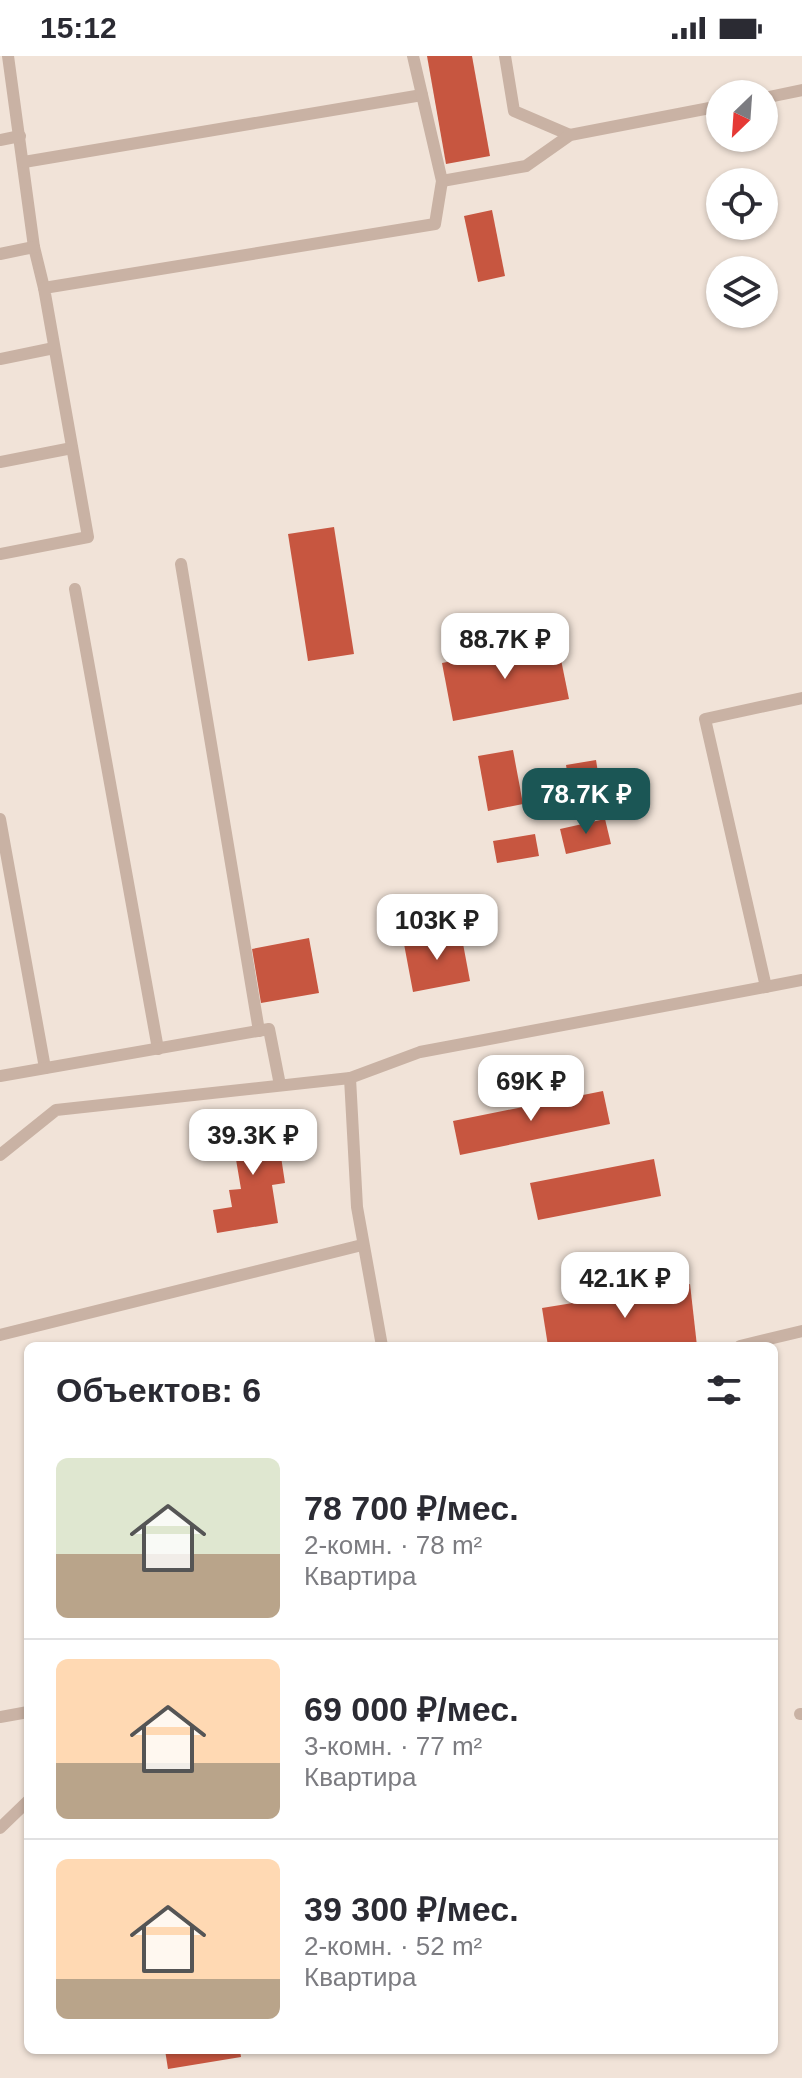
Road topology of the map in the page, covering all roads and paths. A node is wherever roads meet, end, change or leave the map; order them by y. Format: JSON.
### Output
{"nodes":[{"id":1,"x":8,"y":56,"type":"edge"},
{"id":2,"x":413,"y":56,"type":"edge"},
{"id":3,"x":505,"y":56,"type":"edge"},
{"id":4,"x":802,"y":90,"type":"edge"},
{"id":5,"x":422,"y":95,"type":"junction"},
{"id":6,"x":778,"y":95,"type":"edge"},
{"id":7,"x":706,"y":109,"type":"edge"},
{"id":8,"x":570,"y":135,"type":"junction"},
{"id":9,"x":20,"y":136,"type":"junction"},
{"id":10,"x":0,"y":140,"type":"edge"},
{"id":11,"x":24,"y":162,"type":"junction"},
{"id":12,"x":442,"y":181,"type":"junction"},
{"id":13,"x":34,"y":247,"type":"junction"},
{"id":14,"x":0,"y":254,"type":"edge"},
{"id":15,"x":44,"y":288,"type":"junction"},
{"id":16,"x":54,"y":348,"type":"junction"},
{"id":17,"x":0,"y":359,"type":"edge"},
{"id":18,"x":72,"y":448,"type":"junction"},
{"id":19,"x":0,"y":462,"type":"edge"},
{"id":20,"x":0,"y":554,"type":"edge"},
{"id":21,"x":181,"y":564,"type":"dead end"},
{"id":22,"x":75,"y":589,"type":"dead end"},
{"id":23,"x":802,"y":698,"type":"edge"},
{"id":24,"x":0,"y":819,"type":"edge"},
{"id":25,"x":802,"y":980,"type":"edge"},
{"id":26,"x":766,"y":987,"type":"junction"},
{"id":27,"x":259,"y":1031,"type":"junction"},
{"id":28,"x":158,"y":1049,"type":"junction"},
{"id":29,"x":45,"y":1068,"type":"junction"},
{"id":30,"x":0,"y":1076,"type":"edge"},
{"id":31,"x":350,"y":1078,"type":"junction"},
{"id":32,"x":280,"y":1085,"type":"junction"},
{"id":33,"x":0,"y":1155,"type":"edge"},
{"id":34,"x":362,"y":1245,"type":"junction"},
{"id":35,"x":802,"y":1331,"type":"edge"},
{"id":36,"x":0,"y":1335,"type":"edge"},
{"id":37,"x":381,"y":1342,"type":"edge"},
{"id":38,"x":757,"y":1342,"type":"edge"},
{"id":39,"x":24,"y":1713,"type":"edge"},
{"id":40,"x":0,"y":1717,"type":"edge"},
{"id":41,"x":24,"y":1805,"type":"edge"},
{"id":42,"x":0,"y":1828,"type":"edge"}],
"edges":[{"from":1,"to":9,"type":"lane"},
{"from":2,"to":5,"type":"lane"},
{"from":3,"to":8,"type":"lane"},
{"from":4,"to":6,"type":"lane"},
{"from":5,"to":11,"type":"lane"},
{"from":5,"to":12,"type":"lane"},
{"from":7,"to":8,"type":"lane"},
{"from":8,"to":12,"type":"lane"},
{"from":9,"to":10,"type":"lane"},
{"from":9,"to":11,"type":"lane"},
{"from":11,"to":13,"type":"lane"},
{"from":12,"to":15,"type":"lane"},
{"from":13,"to":14,"type":"lane"},
{"from":13,"to":15,"type":"lane"},
{"from":15,"to":16,"type":"lane"},
{"from":16,"to":17,"type":"lane"},
{"from":16,"to":18,"type":"lane"},
{"from":18,"to":19,"type":"lane"},
{"from":18,"to":20,"type":"lane"},
{"from":21,"to":27,"type":"lane"},
{"from":22,"to":28,"type":"lane"},
{"from":23,"to":26,"type":"lane"},
{"from":24,"to":29,"type":"lane"},
{"from":25,"to":26,"type":"lane"},
{"from":26,"to":31,"type":"lane"},
{"from":27,"to":28,"type":"lane"},
{"from":27,"to":32,"type":"lane"},
{"from":28,"to":29,"type":"lane"},
{"from":29,"to":30,"type":"lane"},
{"from":31,"to":32,"type":"lane"},
{"from":31,"to":34,"type":"lane"},
{"from":32,"to":33,"type":"lane"},
{"from":34,"to":36,"type":"lane"},
{"from":34,"to":37,"type":"lane"},
{"from":35,"to":38,"type":"lane"},
{"from":39,"to":40,"type":"lane"},
{"from":41,"to":42,"type":"lane"}]}
